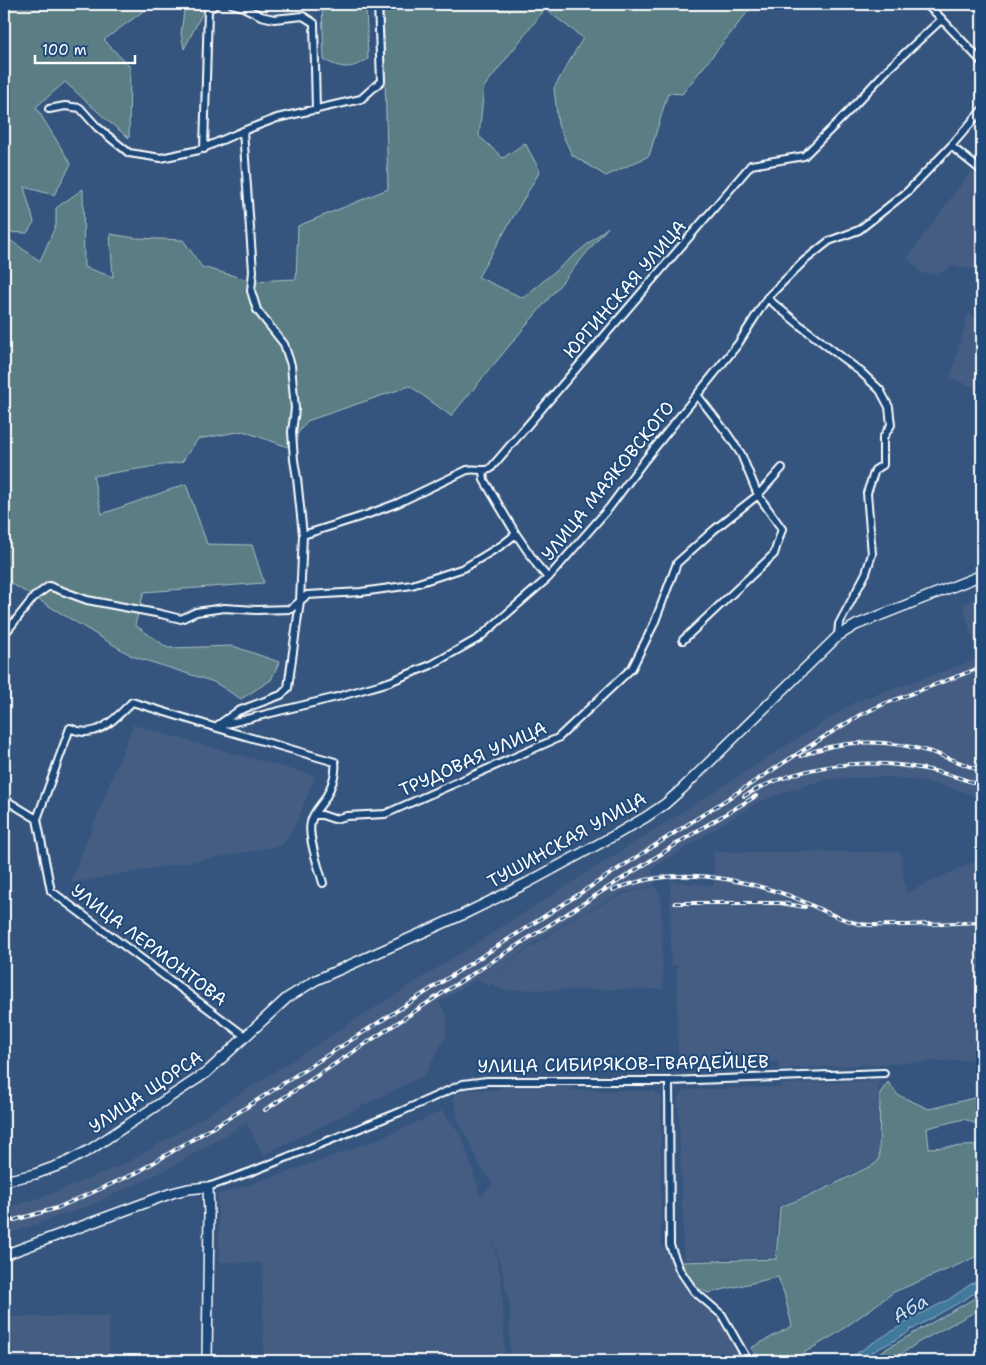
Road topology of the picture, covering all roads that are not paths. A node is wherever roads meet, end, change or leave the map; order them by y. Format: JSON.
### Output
{"nodes":[{"id":1,"x":216,"y":4,"type":"edge"},
{"id":2,"x":232,"y":4,"type":"edge"},
{"id":3,"x":378,"y":4,"type":"edge"},
{"id":4,"x":926,"y":4,"type":"edge"},
{"id":5,"x":942,"y":18,"type":"junction"},
{"id":6,"x":982,"y":62,"type":"edge"},
{"id":7,"x":49,"y":109,"type":"dead end"},
{"id":8,"x":316,"y":110,"type":"junction"},
{"id":9,"x":982,"y":110,"type":"edge"},
{"id":10,"x":243,"y":131,"type":"junction"},
{"id":11,"x":951,"y":146,"type":"junction"},
{"id":12,"x":204,"y":148,"type":"junction"},
{"id":13,"x":982,"y":171,"type":"edge"},
{"id":14,"x":767,"y":298,"type":"junction"},
{"id":15,"x":698,"y":396,"type":"junction"},
{"id":16,"x":782,"y":468,"type":"dead end"},
{"id":17,"x":483,"y":471,"type":"junction"},
{"id":18,"x":758,"y":495,"type":"junction"},
{"id":19,"x":516,"y":534,"type":"junction"},
{"id":20,"x":303,"y":535,"type":"junction"},
{"id":21,"x":982,"y":575,"type":"edge"},
{"id":22,"x":548,"y":578,"type":"junction"},
{"id":23,"x":300,"y":601,"type":"junction"},
{"id":24,"x":8,"y":630,"type":"dead end"},
{"id":25,"x":838,"y":636,"type":"junction"},
{"id":26,"x":683,"y":640,"type":"dead end"},
{"id":27,"x":214,"y":727,"type":"junction"},
{"id":28,"x":4,"y":799,"type":"edge"},
{"id":29,"x":314,"y":815,"type":"junction"},
{"id":30,"x":37,"y":819,"type":"junction"},
{"id":31,"x":323,"y":883,"type":"dead end"},
{"id":32,"x":287,"y":998,"type":"joint"},
{"id":33,"x":246,"y":1037,"type":"junction"},
{"id":34,"x":884,"y":1073,"type":"dead end"},
{"id":35,"x":669,"y":1081,"type":"junction"},
{"id":36,"x":4,"y":1181,"type":"edge"},
{"id":37,"x":208,"y":1187,"type":"junction"},
{"id":38,"x":4,"y":1255,"type":"edge"},
{"id":39,"x":207,"y":1361,"type":"edge"},
{"id":40,"x":748,"y":1361,"type":"edge"}],
"edges":[{"from":1,"to":12,"type":"street"},
{"from":2,"to":8,"type":"street"},
{"from":3,"to":8,"type":"street"},
{"from":4,"to":5,"type":"street"},
{"from":5,"to":6,"type":"street"},
{"from":5,"to":17,"type":"street","name":"ЮРГИНСКАЯ УЛИЦА"},
{"from":7,"to":12,"type":"street"},
{"from":8,"to":10,"type":"street"},
{"from":9,"to":11,"type":"street","name":"УЛИЦА МАЯКОВСКОГО"},
{"from":10,"to":12,"type":"street"},
{"from":10,"to":20,"type":"street"},
{"from":11,"to":13,"type":"street"},
{"from":11,"to":14,"type":"street","name":"УЛИЦА МАЯКОВСКОГО"},
{"from":14,"to":15,"type":"street","name":"УЛИЦА МАЯКОВСКОГО"},
{"from":14,"to":25,"type":"street"},
{"from":15,"to":18,"type":"street"},
{"from":15,"to":22,"type":"street","name":"УЛИЦА МАЯКОВСКОГО"},
{"from":16,"to":18,"type":"street","name":"ТРУДОВАЯ УЛИЦА"},
{"from":17,"to":19,"type":"street"},
{"from":17,"to":20,"type":"street"},
{"from":18,"to":26,"type":"street"},
{"from":18,"to":29,"type":"street","name":"ТРУДОВАЯ УЛИЦА"},
{"from":19,"to":22,"type":"street"},
{"from":19,"to":23,"type":"street"},
{"from":20,"to":23,"type":"street"},
{"from":21,"to":25,"type":"main road","name":"ТУШИНСКАЯ УЛИЦА"},
{"from":22,"to":27,"type":"street","name":"УЛИЦА МАЯКОВСКОГО"},
{"from":23,"to":24,"type":"street"},
{"from":23,"to":27,"type":"street"},
{"from":25,"to":32,"type":"main road","name":"ТУШИНСКАЯ УЛИЦА"},
{"from":27,"to":29,"type":"street"},
{"from":27,"to":30,"type":"street"},
{"from":28,"to":30,"type":"street"},
{"from":29,"to":31,"type":"street"},
{"from":30,"to":33,"type":"street","name":"УЛИЦА ЛЕРМОНТОВА"},
{"from":32,"to":33,"type":"main road","name":"УЛИЦА ЩОРСА"},
{"from":33,"to":36,"type":"main road","name":"УЛИЦА ЩОРСА"},
{"from":34,"to":35,"type":"street","name":"УЛИЦА СИБИРЯКОВ-ГВАРДЕЙЦЕВ"},
{"from":35,"to":37,"type":"street","name":"УЛИЦА СИБИРЯКОВ-ГВАРДЕЙЦЕВ"},
{"from":35,"to":40,"type":"street"},
{"from":37,"to":38,"type":"main road","name":"УЛИЦА СИБИРЯКОВ-ГВАРДЕЙЦЕВ"},
{"from":37,"to":39,"type":"main road"}]}
